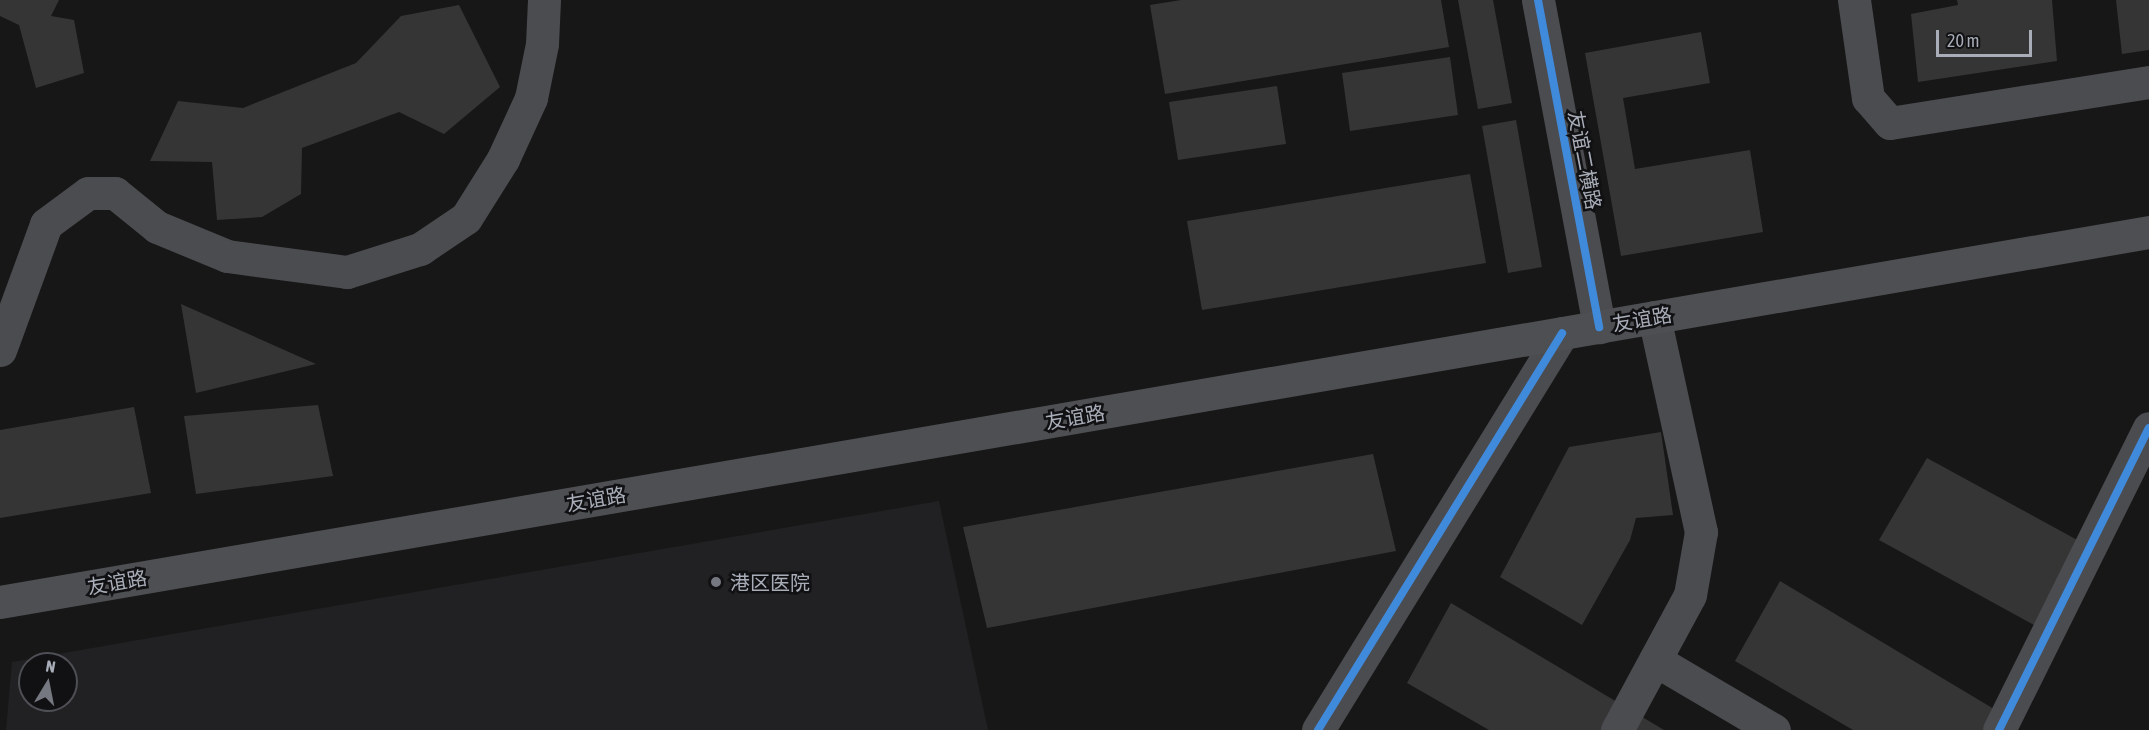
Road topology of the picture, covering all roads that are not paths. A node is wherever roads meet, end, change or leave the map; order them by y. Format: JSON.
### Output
{"nodes":[{"id":1,"x":544,"y":0,"type":"edge"},
{"id":2,"x":1538,"y":0,"type":"edge"},
{"id":3,"x":1854,"y":0,"type":"edge"},
{"id":4,"x":2149,"y":82,"type":"edge"},
{"id":5,"x":2149,"y":232,"type":"edge"},
{"id":6,"x":1654,"y":317,"type":"junction"},
{"id":7,"x":1599,"y":327,"type":"junction"},
{"id":8,"x":1562,"y":333,"type":"junction"},
{"id":9,"x":0,"y":350,"type":"edge"},
{"id":10,"x":2149,"y":428,"type":"edge"},
{"id":11,"x":0,"y":602,"type":"edge"},
{"id":12,"x":1655,"y":660,"type":"junction"},
{"id":13,"x":1318,"y":730,"type":"edge"},
{"id":14,"x":1617,"y":730,"type":"edge"},
{"id":15,"x":1774,"y":730,"type":"edge"},
{"id":16,"x":1999,"y":730,"type":"edge"}],
"edges":[{"from":1,"to":9,"type":"street"},
{"from":2,"to":7,"type":"street","name":"友谊二横路"},
{"from":3,"to":4,"type":"street"},
{"from":5,"to":6,"type":"main road","name":"友谊路"},
{"from":6,"to":7,"type":"main road","name":"友谊路"},
{"from":6,"to":12,"type":"street"},
{"from":7,"to":8,"type":"main road","name":"友谊路"},
{"from":8,"to":11,"type":"main road","name":"友谊路"},
{"from":8,"to":13,"type":"street"},
{"from":10,"to":16,"type":"street"},
{"from":12,"to":14,"type":"street"},
{"from":12,"to":15,"type":"street"}]}
